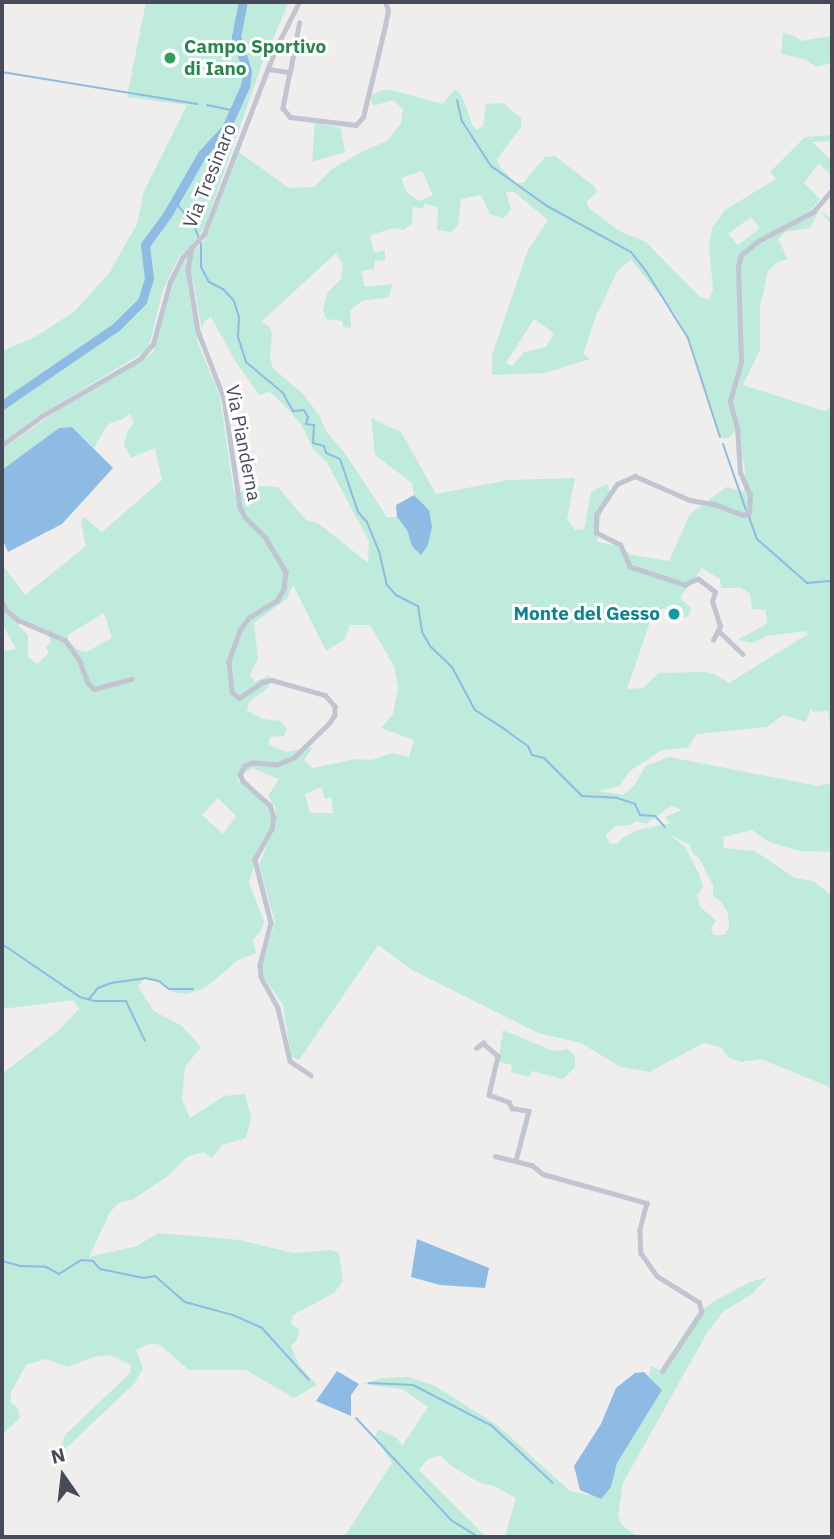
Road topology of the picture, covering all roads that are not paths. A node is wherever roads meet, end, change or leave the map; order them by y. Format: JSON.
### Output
{"nodes":[{"id":1,"x":299,"y":2,"type":"edge"},
{"id":2,"x":385,"y":2,"type":"edge"},
{"id":3,"x":299,"y":23,"type":"dead end"},
{"id":4,"x":268,"y":69,"type":"junction"},
{"id":5,"x":290,"y":72,"type":"junction"},
{"id":6,"x":832,"y":190,"type":"edge"},
{"id":7,"x":192,"y":247,"type":"junction"},
{"id":8,"x":2,"y":445,"type":"edge"},
{"id":9,"x":2,"y":601,"type":"edge"},
{"id":10,"x":719,"y":631,"type":"junction"},
{"id":11,"x":713,"y":640,"type":"dead end"},
{"id":12,"x":743,"y":654,"type":"dead end"},
{"id":13,"x":132,"y":678,"type":"dead end"},
{"id":14,"x":477,"y":1048,"type":"dead end"},
{"id":15,"x":312,"y":1075,"type":"dead end"},
{"id":16,"x":495,"y":1156,"type":"dead end"},
{"id":17,"x":516,"y":1161,"type":"junction"},
{"id":18,"x":663,"y":1371,"type":"dead end"}],
"edges":[{"from":1,"to":4,"type":"street","name":"Via Tresinaro"},
{"from":2,"to":5,"type":"street"},
{"from":3,"to":5,"type":"street"},
{"from":4,"to":5,"type":"street"},
{"from":4,"to":7,"type":"street","name":"Via Tresinaro"},
{"from":6,"to":10,"type":"street"},
{"from":7,"to":8,"type":"street","name":"Via Tresinaro"},
{"from":7,"to":15,"type":"street","name":"Via Pianderna"},
{"from":9,"to":13,"type":"street"},
{"from":10,"to":11,"type":"street"},
{"from":10,"to":12,"type":"street"},
{"from":14,"to":17,"type":"street"},
{"from":16,"to":17,"type":"street"},
{"from":17,"to":18,"type":"street"}]}
